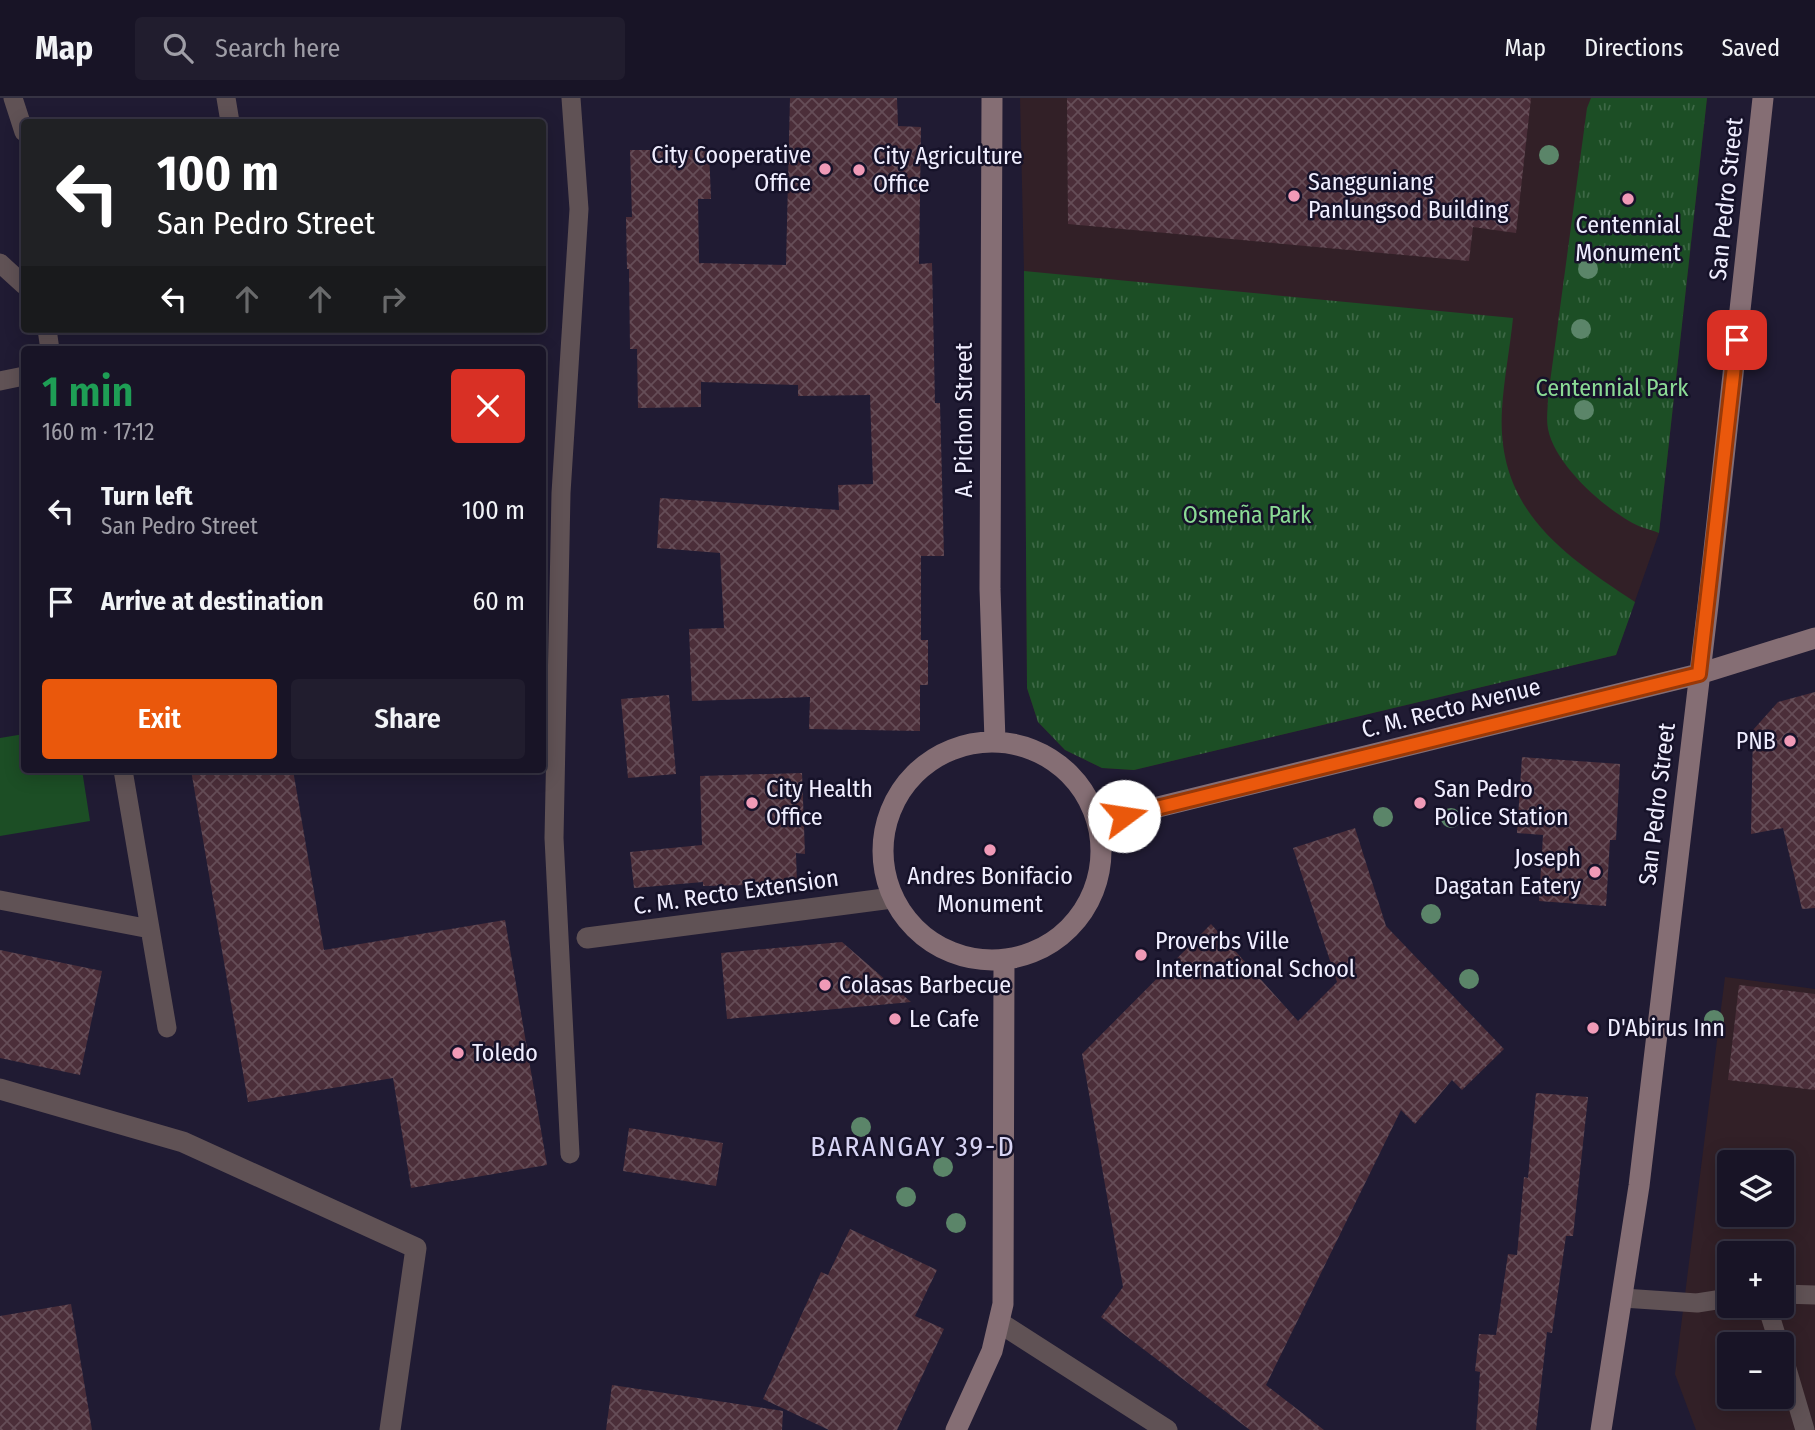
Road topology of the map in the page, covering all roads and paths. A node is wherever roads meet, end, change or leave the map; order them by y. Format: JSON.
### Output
{"nodes":[{"id":1,"x":13,"y":98,"type":"edge"},
{"id":2,"x":226,"y":98,"type":"edge"},
{"id":3,"x":571,"y":98,"type":"edge"},
{"id":4,"x":992,"y":98,"type":"edge"},
{"id":5,"x":1763,"y":98,"type":"edge"},
{"id":6,"x":230,"y":119,"type":"edge"},
{"id":7,"x":21,"y":123,"type":"edge"},
{"id":8,"x":0,"y":263,"type":"edge"},
{"id":9,"x":21,"y":282,"type":"edge"},
{"id":10,"x":21,"y":377,"type":"edge"},
{"id":11,"x":0,"y":382,"type":"edge"},
{"id":12,"x":1815,"y":638,"type":"edge"},
{"id":13,"x":1699,"y":674,"type":"junction"},
{"id":14,"x":995,"y":741,"type":"junction"},
{"id":15,"x":123,"y":773,"type":"edge"},
{"id":16,"x":1097,"y":822,"type":"junction"},
{"id":17,"x":892,"y":898,"type":"junction"},
{"id":18,"x":0,"y":900,"type":"edge"},
{"id":19,"x":150,"y":929,"type":"junction"},
{"id":20,"x":587,"y":938,"type":"joint"},
{"id":21,"x":560,"y":942,"type":"junction"},
{"id":22,"x":1004,"y":961,"type":"junction"},
{"id":23,"x":167,"y":1028,"type":"dead end"},
{"id":24,"x":0,"y":1089,"type":"edge"},
{"id":25,"x":570,"y":1154,"type":"dead end"},
{"id":26,"x":1794,"y":1294,"type":"edge"},
{"id":27,"x":1815,"y":1295,"type":"edge"},
{"id":28,"x":1623,"y":1298,"type":"junction"},
{"id":29,"x":1717,"y":1300,"type":"edge"},
{"id":30,"x":1000,"y":1323,"type":"junction"},
{"id":31,"x":1794,"y":1393,"type":"edge"},
{"id":32,"x":390,"y":1430,"type":"edge"},
{"id":33,"x":956,"y":1430,"type":"edge"},
{"id":34,"x":1167,"y":1430,"type":"edge"},
{"id":35,"x":1601,"y":1430,"type":"edge"},
{"id":36,"x":1805,"y":1430,"type":"edge"}],
"edges":[{"from":1,"to":7,"type":"lane"},
{"from":2,"to":6,"type":"lane"},
{"from":3,"to":21,"type":"lane"},
{"from":4,"to":14,"type":"main road","name":"A. Pichon Street"},
{"from":5,"to":13,"type":"main road","name":"San Pedro Street"},
{"from":8,"to":9,"type":"lane"},
{"from":10,"to":11,"type":"lane"},
{"from":12,"to":13,"type":"main road","name":"C. M. Recto Avenue"},
{"from":13,"to":16,"type":"main road","name":"C. M. Recto Avenue"},
{"from":13,"to":28,"type":"main road","name":"San Pedro Street"},
{"from":14,"to":16,"type":"main road"},
{"from":14,"to":17,"type":"main road"},
{"from":15,"to":19,"type":"lane"},
{"from":16,"to":22,"type":"main road"},
{"from":17,"to":20,"type":"street","name":"C. M. Recto Extension"},
{"from":17,"to":22,"type":"main road"},
{"from":18,"to":19,"type":"lane"},
{"from":19,"to":23,"type":"lane"},
{"from":20,"to":21,"type":"lane"},
{"from":21,"to":25,"type":"lane"},
{"from":22,"to":30,"type":"main road"},
{"from":24,"to":32,"type":"street"},
{"from":26,"to":27,"type":"lane"},
{"from":28,"to":29,"type":"lane"},
{"from":28,"to":35,"type":"main road","name":"San Pedro Street"},
{"from":30,"to":33,"type":"main road"},
{"from":30,"to":34,"type":"street"},
{"from":31,"to":36,"type":"lane"}]}
